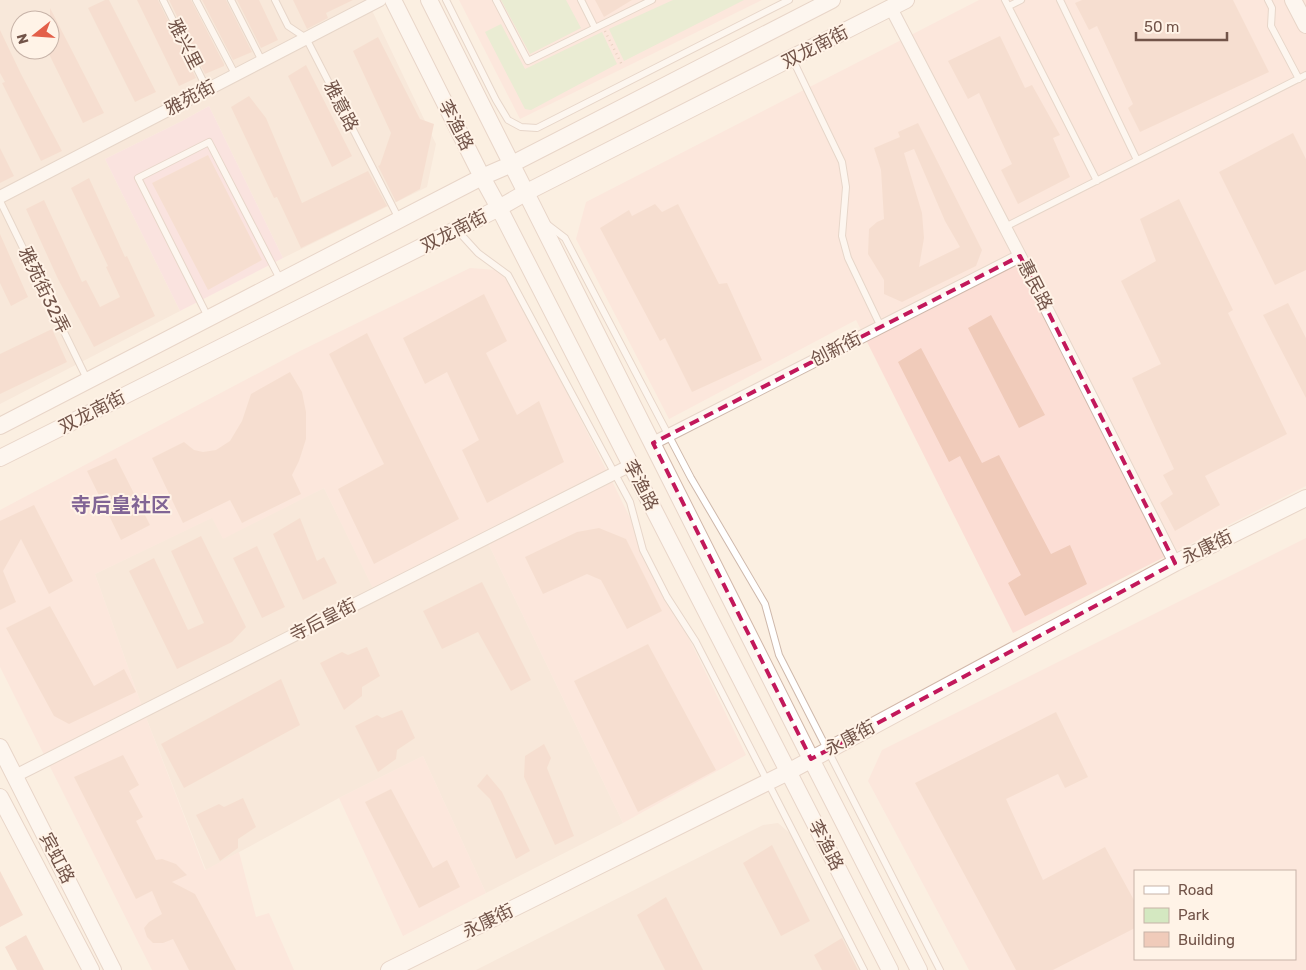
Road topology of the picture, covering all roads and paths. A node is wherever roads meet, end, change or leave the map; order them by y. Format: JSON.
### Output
{"nodes":[{"id":1,"x":163,"y":0,"type":"edge"},
{"id":2,"x":196,"y":0,"type":"edge"},
{"id":3,"x":231,"y":0,"type":"edge"},
{"id":4,"x":275,"y":0,"type":"edge"},
{"id":5,"x":380,"y":0,"type":"edge"},
{"id":6,"x":393,"y":0,"type":"edge"},
{"id":7,"x":429,"y":0,"type":"edge"},
{"id":8,"x":446,"y":0,"type":"edge"},
{"id":9,"x":496,"y":0,"type":"edge"},
{"id":10,"x":581,"y":0,"type":"edge"},
{"id":11,"x":639,"y":0,"type":"edge"},
{"id":12,"x":652,"y":0,"type":"edge"},
{"id":13,"x":789,"y":0,"type":"edge"},
{"id":14,"x":832,"y":0,"type":"edge"},
{"id":15,"x":906,"y":0,"type":"edge"},
{"id":16,"x":1021,"y":0,"type":"edge"},
{"id":17,"x":1060,"y":0,"type":"edge"},
{"id":18,"x":1268,"y":0,"type":"edge"},
{"id":19,"x":1293,"y":0,"type":"edge"},
{"id":20,"x":1007,"y":3,"type":"edge"},
{"id":21,"x":891,"y":8,"type":"junction"},
{"id":22,"x":634,"y":9,"type":"junction"},
{"id":23,"x":602,"y":25,"type":"junction"},
{"id":24,"x":1306,"y":25,"type":"edge"},
{"id":25,"x":595,"y":28,"type":"junction"},
{"id":26,"x":306,"y":38,"type":"junction"},
{"id":27,"x":792,"y":58,"type":"junction"},
{"id":28,"x":262,"y":61,"type":"junction"},
{"id":29,"x":622,"y":65,"type":"dead end"},
{"id":30,"x":235,"y":74,"type":"junction"},
{"id":31,"x":1306,"y":75,"type":"edge"},
{"id":32,"x":1299,"y":78,"type":"junction"},
{"id":33,"x":207,"y":89,"type":"junction"},
{"id":34,"x":1137,"y":160,"type":"junction"},
{"id":35,"x":512,"y":164,"type":"junction"},
{"id":36,"x":482,"y":177,"type":"junction"},
{"id":37,"x":1097,"y":181,"type":"junction"},
{"id":38,"x":525,"y":193,"type":"junction"},
{"id":39,"x":0,"y":197,"type":"edge"},
{"id":40,"x":0,"y":201,"type":"edge"},
{"id":41,"x":499,"y":208,"type":"junction"},
{"id":42,"x":537,"y":217,"type":"junction"},
{"id":43,"x":399,"y":220,"type":"junction"},
{"id":44,"x":1005,"y":227,"type":"junction"},
{"id":45,"x":456,"y":229,"type":"junction"},
{"id":46,"x":1020,"y":256,"type":"junction"},
{"id":47,"x":282,"y":282,"type":"junction"},
{"id":48,"x":208,"y":317,"type":"junction"},
{"id":49,"x":880,"y":327,"type":"junction"},
{"id":50,"x":88,"y":380,"type":"junction"},
{"id":51,"x":0,"y":426,"type":"edge"},
{"id":52,"x":668,"y":435,"type":"junction"},
{"id":53,"x":653,"y":443,"type":"junction"},
{"id":54,"x":0,"y":458,"type":"edge"},
{"id":55,"x":631,"y":465,"type":"junction"},
{"id":56,"x":615,"y":473,"type":"junction"},
{"id":57,"x":1306,"y":498,"type":"edge"},
{"id":58,"x":1175,"y":563,"type":"junction"},
{"id":59,"x":0,"y":747,"type":"edge"},
{"id":60,"x":828,"y":750,"type":"junction"},
{"id":61,"x":811,"y":759,"type":"junction"},
{"id":62,"x":788,"y":772,"type":"junction"},
{"id":63,"x":15,"y":776,"type":"junction"},
{"id":64,"x":768,"y":782,"type":"junction"},
{"id":65,"x":0,"y":797,"type":"edge"},
{"id":66,"x":91,"y":970,"type":"edge"},
{"id":67,"x":114,"y":970,"type":"edge"},
{"id":68,"x":390,"y":970,"type":"edge"},
{"id":69,"x":864,"y":970,"type":"edge"},
{"id":70,"x":890,"y":970,"type":"edge"},
{"id":71,"x":920,"y":970,"type":"edge"},
{"id":72,"x":940,"y":970,"type":"edge"}],
"edges":[{"from":1,"to":33,"type":"lane","name":"雅兴里"},
{"from":2,"to":30,"type":"lane"},
{"from":3,"to":28,"type":"lane"},
{"from":4,"to":26,"type":"lane","name":"雅意路"},
{"from":5,"to":26,"type":"street","name":"雅苑街"},
{"from":6,"to":36,"type":"main road","name":"李渔路"},
{"from":7,"to":35,"type":"main road","name":"李渔路"},
{"from":8,"to":13,"type":"lane"},
{"from":9,"to":25,"type":"lane"},
{"from":10,"to":25,"type":"lane"},
{"from":11,"to":22,"type":"lane"},
{"from":12,"to":22,"type":"lane"},
{"from":14,"to":35,"type":"main road","name":"双龙南街"},
{"from":15,"to":21,"type":"main road","name":"双龙南街"},
{"from":16,"to":20,"type":"lane"},
{"from":17,"to":34,"type":"lane"},
{"from":18,"to":32,"type":"lane"},
{"from":19,"to":24,"type":"main road"},
{"from":20,"to":37,"type":"lane"},
{"from":21,"to":27,"type":"main road","name":"双龙南街"},
{"from":21,"to":44,"type":"street","name":"惠民路"},
{"from":22,"to":23,"type":"lane"},
{"from":23,"to":25,"type":"lane"},
{"from":23,"to":29,"type":"path"},
{"from":26,"to":28,"type":"street","name":"雅苑街"},
{"from":26,"to":43,"type":"lane","name":"雅意路"},
{"from":27,"to":38,"type":"main road","name":"双龙南街"},
{"from":27,"to":49,"type":"lane"},
{"from":28,"to":30,"type":"street","name":"雅苑街"},
{"from":30,"to":33,"type":"street","name":"雅苑街"},
{"from":31,"to":32,"type":"lane"},
{"from":32,"to":34,"type":"lane"},
{"from":33,"to":39,"type":"street","name":"雅苑街"},
{"from":34,"to":37,"type":"lane"},
{"from":35,"to":36,"type":"main road","name":"双龙南街"},
{"from":35,"to":38,"type":"main road","name":"李渔路"},
{"from":36,"to":41,"type":"main road","name":"李渔路"},
{"from":36,"to":43,"type":"main road","name":"双龙南街"},
{"from":37,"to":44,"type":"lane"},
{"from":38,"to":41,"type":"main road","name":"双龙南街"},
{"from":38,"to":42,"type":"main road","name":"李渔路"},
{"from":40,"to":50,"type":"lane","name":"雅苑街32弄"},
{"from":41,"to":45,"type":"main road","name":"双龙南街"},
{"from":41,"to":55,"type":"main road","name":"李渔路"},
{"from":42,"to":52,"type":"lane"},
{"from":42,"to":53,"type":"main road","name":"李渔路"},
{"from":43,"to":47,"type":"main road","name":"双龙南街"},
{"from":44,"to":46,"type":"street","name":"惠民路"},
{"from":45,"to":54,"type":"main road","name":"双龙南街"},
{"from":45,"to":56,"type":"lane"},
{"from":46,"to":49,"type":"street","name":"创新街"},
{"from":46,"to":58,"type":"street","name":"惠民路"},
{"from":47,"to":48,"type":"main road","name":"双龙南街"},
{"from":47,"to":48,"type":"lane"},
{"from":48,"to":50,"type":"main road","name":"双龙南街"},
{"from":49,"to":52,"type":"street","name":"创新街"},
{"from":50,"to":51,"type":"main road","name":"双龙南街"},
{"from":52,"to":53,"type":"street","name":"创新街"},
{"from":52,"to":60,"type":"lane"},
{"from":53,"to":61,"type":"main road","name":"李渔路"},
{"from":55,"to":56,"type":"street","name":"寺后皇街"},
{"from":55,"to":62,"type":"main road","name":"李渔路"},
{"from":56,"to":63,"type":"street","name":"寺后皇街"},
{"from":56,"to":64,"type":"lane"},
{"from":57,"to":58,"type":"main road","name":"永康街"},
{"from":58,"to":60,"type":"main road","name":"永康街"},
{"from":59,"to":63,"type":"main road","name":"宾虹路"},
{"from":60,"to":61,"type":"main road","name":"永康街"},
{"from":60,"to":72,"type":"lane"},
{"from":61,"to":62,"type":"main road","name":"永康街"},
{"from":61,"to":71,"type":"main road","name":"李渔路"},
{"from":62,"to":64,"type":"main road","name":"永康街"},
{"from":62,"to":70,"type":"main road","name":"李渔路"},
{"from":63,"to":67,"type":"main road","name":"宾虹路"},
{"from":64,"to":68,"type":"main road","name":"永康街"},
{"from":64,"to":69,"type":"lane"},
{"from":65,"to":66,"type":"main road","name":"宾虹路"}]}
